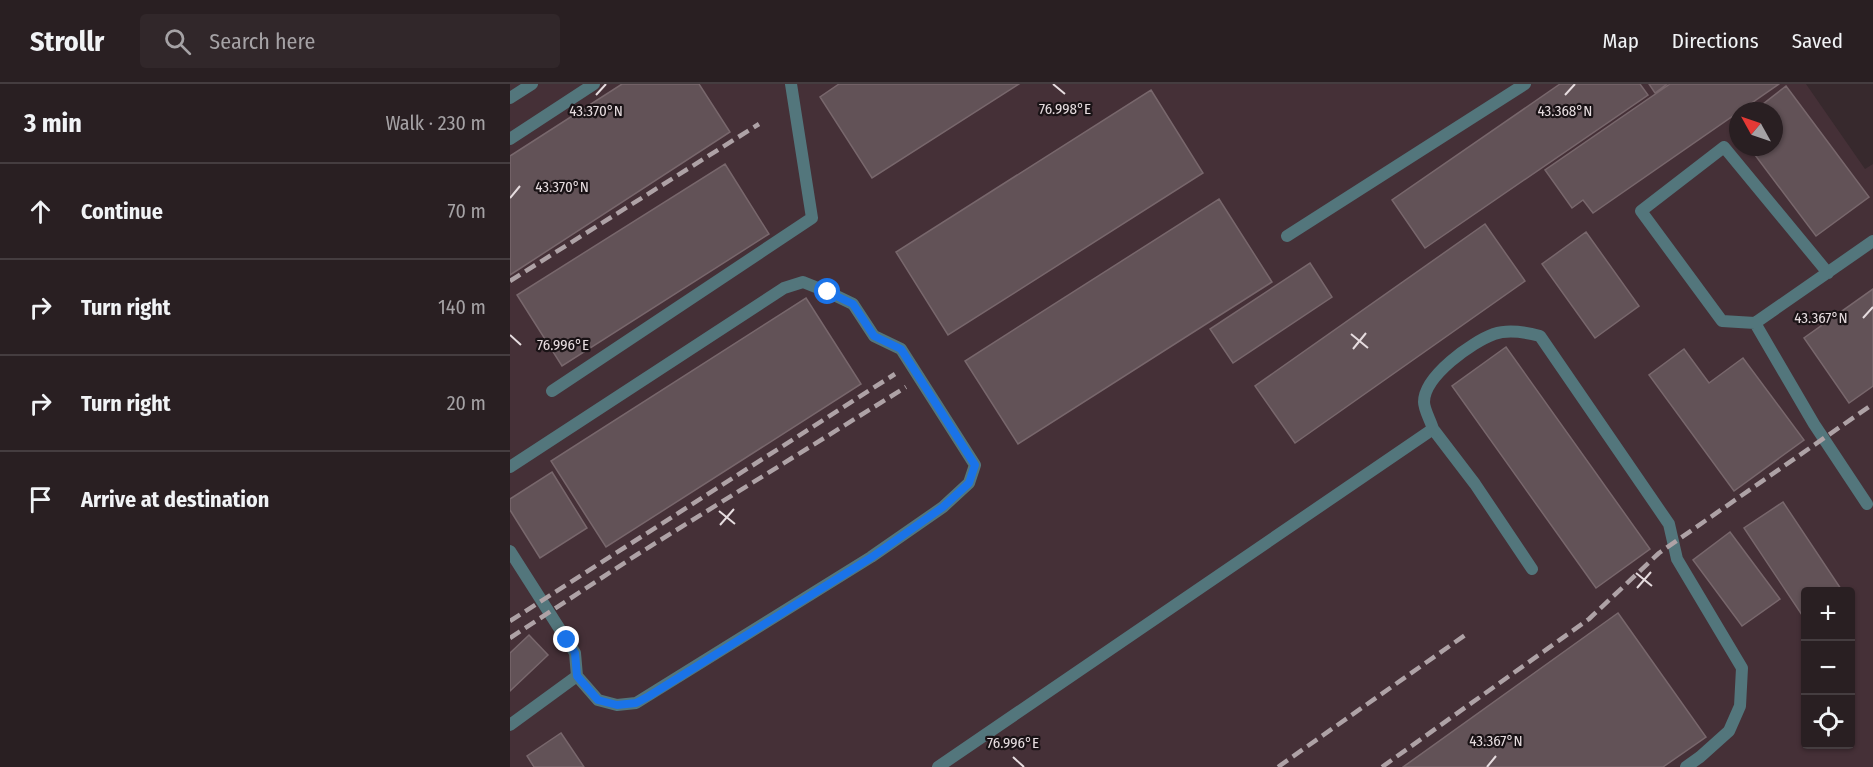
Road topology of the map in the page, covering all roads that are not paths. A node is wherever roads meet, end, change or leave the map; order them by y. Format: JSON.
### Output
{"nodes":[{"id":1,"x":532,"y":84,"type":"edge"},
{"id":2,"x":594,"y":84,"type":"edge"},
{"id":3,"x":791,"y":84,"type":"edge"},
{"id":4,"x":1525,"y":84,"type":"edge"},
{"id":5,"x":510,"y":98,"type":"edge"},
{"id":6,"x":510,"y":139,"type":"edge"},
{"id":7,"x":1287,"y":236,"type":"dead end"},
{"id":8,"x":1873,"y":241,"type":"edge"},
{"id":9,"x":1828,"y":273,"type":"junction"},
{"id":10,"x":1755,"y":323,"type":"junction"},
{"id":11,"x":552,"y":391,"type":"dead end"},
{"id":12,"x":1433,"y":429,"type":"junction"},
{"id":13,"x":510,"y":467,"type":"edge"},
{"id":14,"x":1871,"y":506,"type":"edge"},
{"id":15,"x":510,"y":551,"type":"edge"},
{"id":16,"x":1532,"y":569,"type":"dead end"},
{"id":17,"x":577,"y":676,"type":"junction"},
{"id":18,"x":510,"y":724,"type":"edge"},
{"id":19,"x":938,"y":767,"type":"edge"},
{"id":20,"x":1686,"y":767,"type":"edge"}],
"edges":[{"from":1,"to":5,"type":"lane"},
{"from":2,"to":6,"type":"lane"},
{"from":3,"to":11,"type":"lane"},
{"from":4,"to":7,"type":"lane"},
{"from":8,"to":9,"type":"lane"},
{"from":9,"to":10,"type":"lane"},
{"from":9,"to":10,"type":"lane"},
{"from":10,"to":14,"type":"lane"},
{"from":12,"to":16,"type":"lane"},
{"from":12,"to":19,"type":"lane"},
{"from":12,"to":20,"type":"lane"},
{"from":13,"to":17,"type":"lane"},
{"from":15,"to":17,"type":"lane"},
{"from":17,"to":18,"type":"lane"}]}
